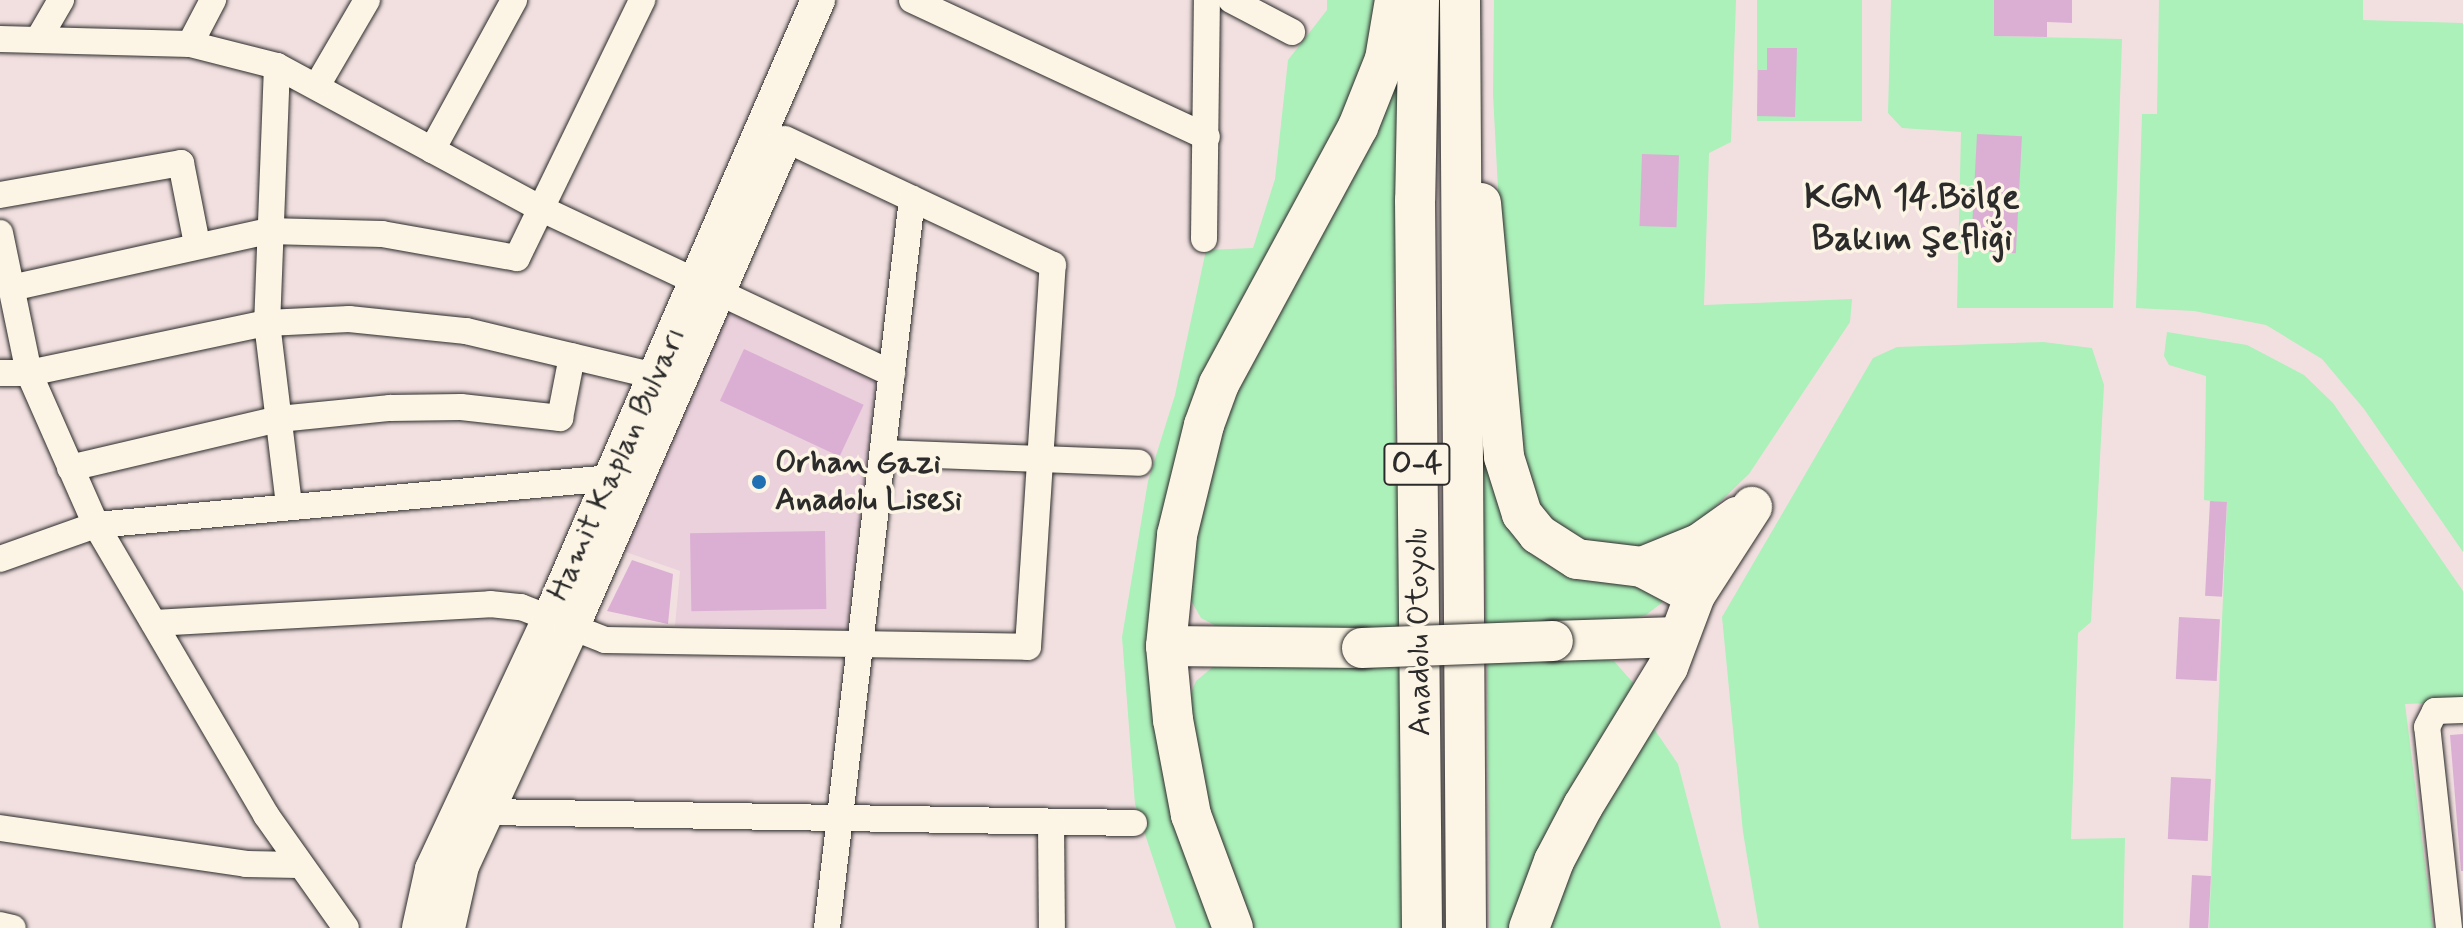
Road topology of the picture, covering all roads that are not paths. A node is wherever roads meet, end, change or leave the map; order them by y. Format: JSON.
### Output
{"nodes":[{"id":1,"x":61,"y":0,"type":"edge"},
{"id":2,"x":213,"y":0,"type":"edge"},
{"id":3,"x":367,"y":0,"type":"edge"},
{"id":4,"x":514,"y":0,"type":"edge"},
{"id":5,"x":642,"y":0,"type":"edge"},
{"id":6,"x":818,"y":0,"type":"edge"},
{"id":7,"x":843,"y":0,"type":"edge"},
{"id":8,"x":912,"y":0,"type":"edge"},
{"id":9,"x":1207,"y":0,"type":"edge"},
{"id":10,"x":1231,"y":0,"type":"edge"},
{"id":11,"x":1395,"y":0,"type":"edge"},
{"id":12,"x":1419,"y":0,"type":"edge"},
{"id":13,"x":1462,"y":0,"type":"edge"},
{"id":14,"x":1292,"y":32,"type":"dead end"},
{"id":15,"x":39,"y":38,"type":"junction"},
{"id":16,"x":0,"y":39,"type":"edge"},
{"id":17,"x":190,"y":44,"type":"junction"},
{"id":18,"x":277,"y":66,"type":"junction"},
{"id":19,"x":318,"y":84,"type":"junction"},
{"id":20,"x":1207,"y":137,"type":"junction"},
{"id":21,"x":785,"y":139,"type":"junction"},
{"id":22,"x":432,"y":150,"type":"junction"},
{"id":23,"x":0,"y":195,"type":"edge"},
{"id":24,"x":912,"y":199,"type":"junction"},
{"id":25,"x":542,"y":209,"type":"junction"},
{"id":26,"x":268,"y":231,"type":"junction"},
{"id":27,"x":0,"y":233,"type":"edge"},
{"id":28,"x":1204,"y":239,"type":"dead end"},
{"id":29,"x":197,"y":244,"type":"junction"},
{"id":30,"x":11,"y":288,"type":"junction"},
{"id":31,"x":708,"y":288,"type":"junction"},
{"id":32,"x":267,"y":323,"type":"junction"},
{"id":33,"x":572,"y":356,"type":"junction"},
{"id":34,"x":0,"y":373,"type":"edge"},
{"id":35,"x":29,"y":373,"type":"junction"},
{"id":36,"x":892,"y":374,"type":"junction"},
{"id":37,"x":655,"y":376,"type":"junction"},
{"id":38,"x":279,"y":419,"type":"junction"},
{"id":39,"x":883,"y":453,"type":"junction"},
{"id":40,"x":1040,"y":459,"type":"junction"},
{"id":41,"x":1139,"y":463,"type":"dead end"},
{"id":42,"x":70,"y":468,"type":"junction"},
{"id":43,"x":611,"y":478,"type":"junction"},
{"id":44,"x":289,"y":504,"type":"junction"},
{"id":45,"x":96,"y":525,"type":"junction"},
{"id":46,"x":0,"y":559,"type":"edge"},
{"id":47,"x":1642,"y":567,"type":"junction"},
{"id":48,"x":1695,"y":595,"type":"junction"},
{"id":49,"x":154,"y":623,"type":"junction"},
{"id":50,"x":560,"y":624,"type":"junction"},
{"id":51,"x":1677,"y":637,"type":"junction"},
{"id":52,"x":1601,"y":641,"type":"junction"},
{"id":53,"x":863,"y":642,"type":"junction"},
{"id":54,"x":1166,"y":646,"type":"junction"},
{"id":55,"x":1647,"y":702,"type":"junction"},
{"id":56,"x":2463,"y":710,"type":"edge"},
{"id":57,"x":486,"y":812,"type":"junction"},
{"id":58,"x":840,"y":816,"type":"junction"},
{"id":59,"x":1051,"y":823,"type":"junction"},
{"id":60,"x":1134,"y":823,"type":"dead end"},
{"id":61,"x":0,"y":828,"type":"edge"},
{"id":62,"x":299,"y":865,"type":"junction"},
{"id":63,"x":0,"y":925,"type":"edge"},
{"id":64,"x":13,"y":928,"type":"edge"},
{"id":65,"x":346,"y":928,"type":"edge"},
{"id":66,"x":419,"y":928,"type":"edge"},
{"id":67,"x":448,"y":928,"type":"edge"},
{"id":68,"x":827,"y":928,"type":"edge"},
{"id":69,"x":1052,"y":928,"type":"edge"},
{"id":70,"x":1233,"y":928,"type":"edge"},
{"id":71,"x":1422,"y":928,"type":"edge"},
{"id":72,"x":1466,"y":928,"type":"edge"},
{"id":73,"x":1529,"y":928,"type":"edge"},
{"id":74,"x":2449,"y":928,"type":"edge"}],
"edges":[{"from":1,"to":15,"type":"street"},
{"from":2,"to":17,"type":"street"},
{"from":3,"to":19,"type":"street"},
{"from":4,"to":22,"type":"street"},
{"from":5,"to":25,"type":"street"},
{"from":6,"to":31,"type":"main road","name":"Hamit Kaplan Bulvarı"},
{"from":7,"to":21,"type":"main road","name":"Hamit Kaplan Bulvarı"},
{"from":8,"to":20,"type":"street"},
{"from":9,"to":20,"type":"street"},
{"from":10,"to":14,"type":"street"},
{"from":11,"to":54,"type":"highway"},
{"from":12,"to":71,"type":"highway","name":"Anadolu Otoyolu","number":"O-4"},
{"from":13,"to":47,"type":"highway"},
{"from":13,"to":72,"type":"highway","name":"Anadolu Otoyolu","number":"O-4"},
{"from":15,"to":16,"type":"street"},
{"from":15,"to":17,"type":"street"},
{"from":17,"to":18,"type":"street"},
{"from":18,"to":19,"type":"street"},
{"from":18,"to":26,"type":"street"},
{"from":19,"to":22,"type":"street"},
{"from":20,"to":28,"type":"street"},
{"from":21,"to":24,"type":"street"},
{"from":21,"to":31,"type":"main road","name":"Hamit Kaplan Bulvarı"},
{"from":22,"to":25,"type":"street"},
{"from":23,"to":29,"type":"street"},
{"from":24,"to":36,"type":"street"},
{"from":24,"to":40,"type":"street"},
{"from":25,"to":26,"type":"street"},
{"from":25,"to":31,"type":"street"},
{"from":26,"to":29,"type":"street"},
{"from":26,"to":32,"type":"street"},
{"from":27,"to":30,"type":"street"},
{"from":29,"to":30,"type":"street"},
{"from":30,"to":35,"type":"street"},
{"from":31,"to":36,"type":"street"},
{"from":31,"to":37,"type":"main road","name":"Hamit Kaplan Bulvarı"},
{"from":31,"to":50,"type":"main road","name":"Hamit Kaplan Bulvarı"},
{"from":32,"to":33,"type":"street"},
{"from":32,"to":35,"type":"street"},
{"from":32,"to":38,"type":"street"},
{"from":33,"to":37,"type":"street"},
{"from":33,"to":38,"type":"street"},
{"from":34,"to":35,"type":"street"},
{"from":35,"to":42,"type":"street"},
{"from":36,"to":39,"type":"street"},
{"from":37,"to":43,"type":"main road","name":"Hamit Kaplan Bulvarı"},
{"from":38,"to":42,"type":"street"},
{"from":38,"to":44,"type":"street"},
{"from":39,"to":40,"type":"street"},
{"from":39,"to":53,"type":"street"},
{"from":40,"to":41,"type":"street"},
{"from":40,"to":53,"type":"street"},
{"from":42,"to":45,"type":"street"},
{"from":43,"to":44,"type":"street"},
{"from":43,"to":50,"type":"main road","name":"Hamit Kaplan Bulvarı"},
{"from":44,"to":45,"type":"street"},
{"from":45,"to":46,"type":"street"},
{"from":45,"to":49,"type":"street"},
{"from":47,"to":48,"type":"highway"},
{"from":47,"to":48,"type":"highway"},
{"from":48,"to":51,"type":"highway"},
{"from":49,"to":50,"type":"street"},
{"from":49,"to":62,"type":"street"},
{"from":50,"to":53,"type":"street"},
{"from":50,"to":57,"type":"main road","name":"Hamit Kaplan Bulvarı"},
{"from":50,"to":66,"type":"main road","name":"Hamit Kaplan Bulvarı"},
{"from":51,"to":52,"type":"highway"},
{"from":51,"to":55,"type":"highway"},
{"from":52,"to":54,"type":"highway","bridge":true},
{"from":52,"to":55,"type":"highway"},
{"from":53,"to":58,"type":"street"},
{"from":54,"to":70,"type":"highway"},
{"from":55,"to":73,"type":"highway"},
{"from":56,"to":74,"type":"street"},
{"from":57,"to":58,"type":"street"},
{"from":57,"to":67,"type":"main road","name":"Hamit Kaplan Bulvarı"},
{"from":58,"to":59,"type":"street"},
{"from":58,"to":68,"type":"street"},
{"from":59,"to":60,"type":"street"},
{"from":59,"to":69,"type":"street"},
{"from":61,"to":62,"type":"street"},
{"from":62,"to":65,"type":"street"},
{"from":63,"to":64,"type":"street"}]}
